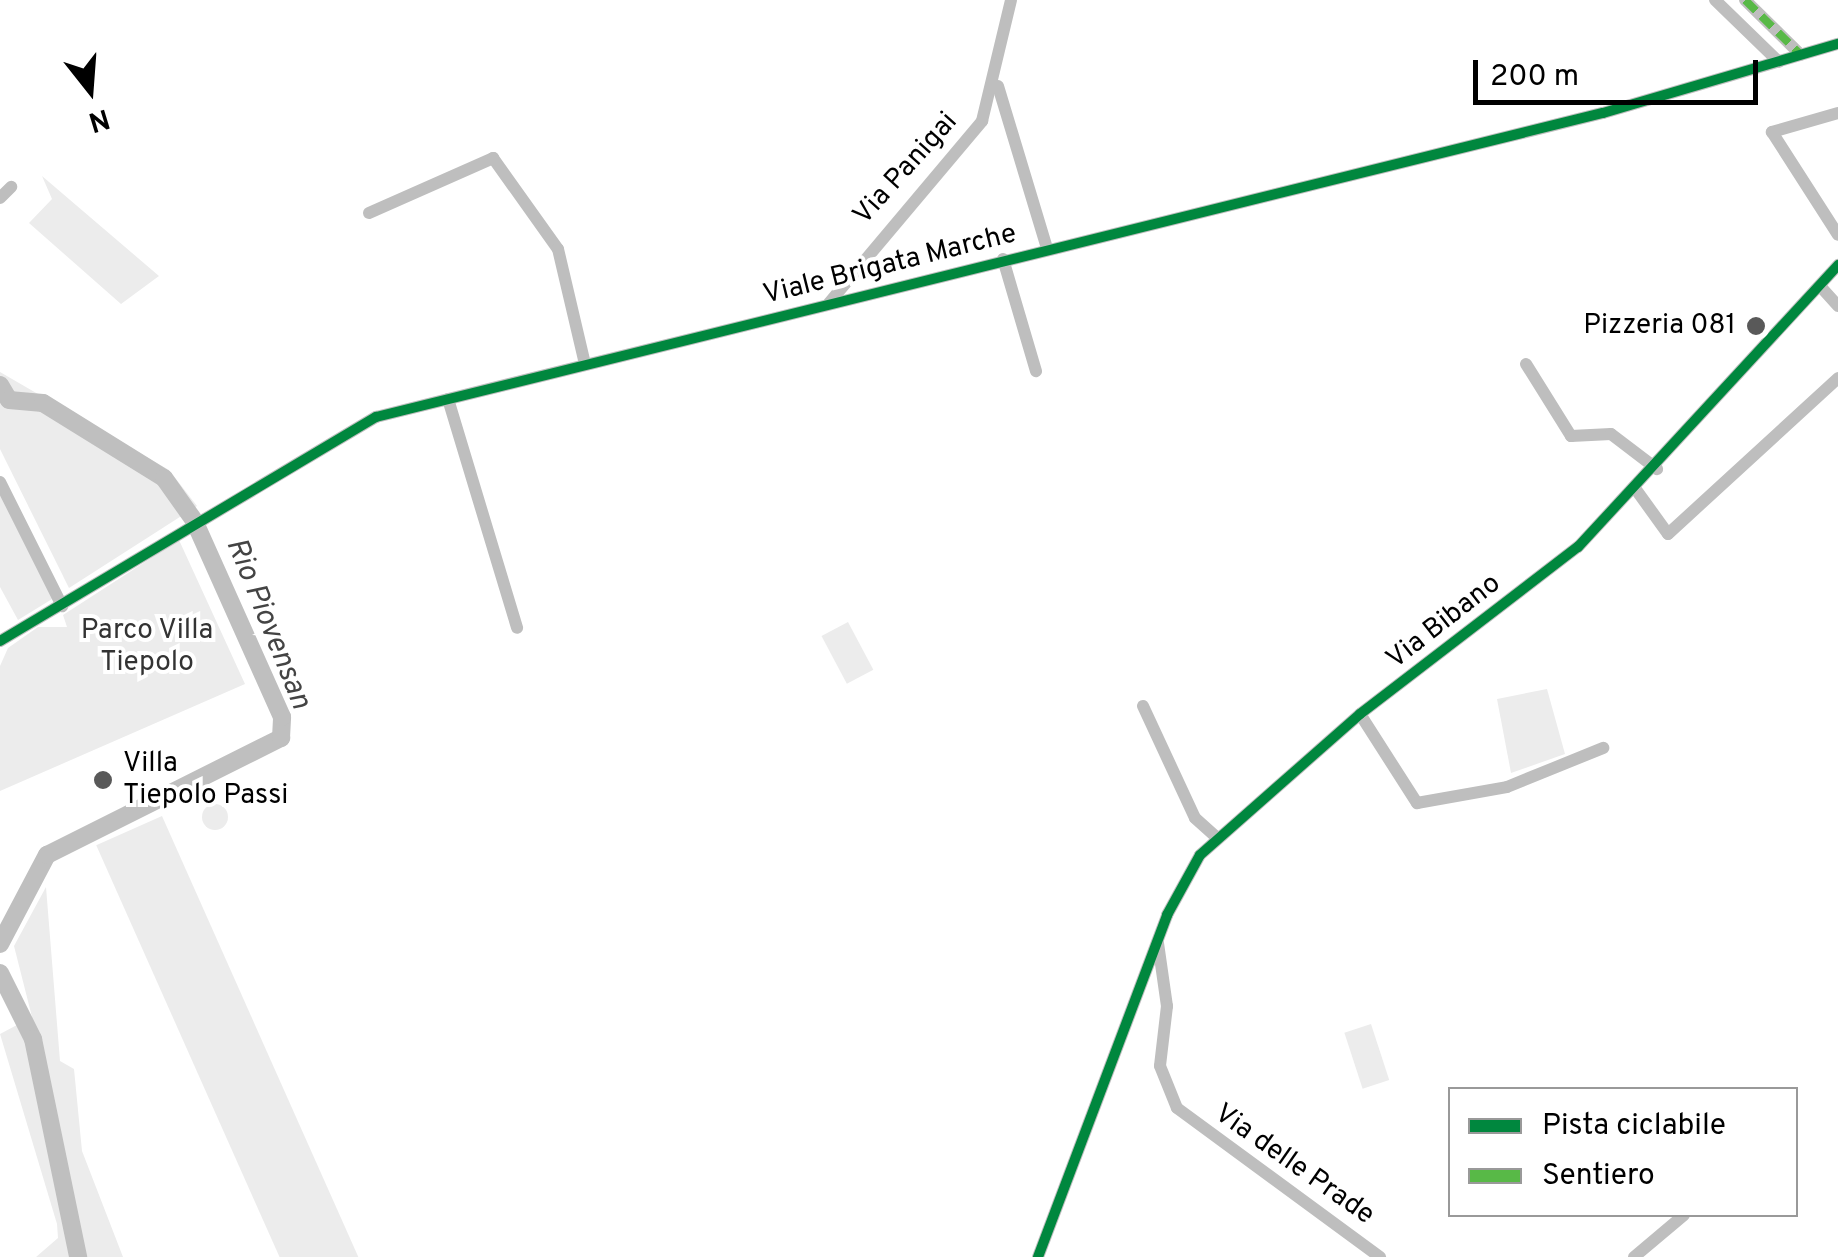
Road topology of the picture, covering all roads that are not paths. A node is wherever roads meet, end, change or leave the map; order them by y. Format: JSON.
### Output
{"nodes":[{"id":1,"x":1011,"y":0,"type":"edge"},
{"id":2,"x":1715,"y":0,"type":"edge"},
{"id":3,"x":1745,"y":0,"type":"edge"},
{"id":4,"x":1838,"y":44,"type":"edge"},
{"id":5,"x":1801,"y":56,"type":"junction"},
{"id":6,"x":1779,"y":62,"type":"junction"},
{"id":7,"x":998,"y":86,"type":"dead end"},
{"id":8,"x":1838,"y":114,"type":"edge"},
{"id":9,"x":11,"y":187,"type":"dead end"},
{"id":10,"x":0,"y":198,"type":"edge"},
{"id":11,"x":369,"y":214,"type":"dead end"},
{"id":12,"x":1838,"y":235,"type":"edge"},
{"id":13,"x":1047,"y":248,"type":"junction"},
{"id":14,"x":1004,"y":259,"type":"junction"},
{"id":15,"x":1838,"y":265,"type":"edge"},
{"id":16,"x":1820,"y":286,"type":"junction"},
{"id":17,"x":830,"y":304,"type":"junction"},
{"id":18,"x":1838,"y":306,"type":"edge"},
{"id":19,"x":584,"y":364,"type":"junction"},
{"id":20,"x":1526,"y":364,"type":"dead end"},
{"id":21,"x":1036,"y":370,"type":"dead end"},
{"id":22,"x":1838,"y":378,"type":"edge"},
{"id":23,"x":448,"y":399,"type":"junction"},
{"id":24,"x":1657,"y":469,"type":"junction"},
{"id":25,"x":0,"y":482,"type":"edge"},
{"id":26,"x":1636,"y":491,"type":"junction"},
{"id":27,"x":62,"y":606,"type":"junction"},
{"id":28,"x":517,"y":628,"type":"dead end"},
{"id":29,"x":0,"y":641,"type":"edge"},
{"id":30,"x":1144,"y":706,"type":"dead end"},
{"id":31,"x":1360,"y":714,"type":"junction"},
{"id":32,"x":1603,"y":748,"type":"dead end"},
{"id":33,"x":1217,"y":838,"type":"junction"},
{"id":34,"x":1158,"y":940,"type":"junction"},
{"id":35,"x":1682,"y":1217,"type":"edge"},
{"id":36,"x":1038,"y":1257,"type":"edge"},
{"id":37,"x":1380,"y":1257,"type":"edge"},
{"id":38,"x":1634,"y":1257,"type":"edge"}],
"edges":[{"from":1,"to":17,"type":"street","name":"Via Panigai"},
{"from":2,"to":6,"type":"street"},
{"from":3,"to":5,"type":"street"},
{"from":4,"to":5,"type":"street","name":"Viale Brigata Marche"},
{"from":5,"to":6,"type":"street","name":"Viale Brigata Marche"},
{"from":6,"to":13,"type":"street","name":"Viale Brigata Marche"},
{"from":7,"to":13,"type":"street","name":"Viale Brigata Marche"},
{"from":8,"to":12,"type":"street"},
{"from":9,"to":10,"type":"street"},
{"from":11,"to":19,"type":"street"},
{"from":13,"to":14,"type":"street","name":"Viale Brigata Marche"},
{"from":14,"to":17,"type":"street","name":"Viale Brigata Marche"},
{"from":14,"to":21,"type":"street"},
{"from":15,"to":16,"type":"street","name":"Via Bibano"},
{"from":16,"to":18,"type":"street"},
{"from":16,"to":24,"type":"street","name":"Via Bibano"},
{"from":17,"to":19,"type":"street","name":"Viale Brigata Marche"},
{"from":19,"to":23,"type":"street","name":"Viale Brigata Marche"},
{"from":20,"to":24,"type":"street"},
{"from":22,"to":26,"type":"street"},
{"from":23,"to":27,"type":"street","name":"Viale Brigata Marche"},
{"from":23,"to":28,"type":"street"},
{"from":24,"to":26,"type":"street","name":"Via Bibano"},
{"from":25,"to":27,"type":"street"},
{"from":26,"to":31,"type":"street","name":"Via Bibano"},
{"from":27,"to":29,"type":"street","name":"Viale Brigata Marche"},
{"from":30,"to":33,"type":"street"},
{"from":31,"to":32,"type":"street"},
{"from":31,"to":33,"type":"street","name":"Via Bibano"},
{"from":33,"to":34,"type":"street","name":"Via Bibano"},
{"from":34,"to":36,"type":"street","name":"Via Bibano"},
{"from":34,"to":37,"type":"street","name":"Via delle Prade"},
{"from":35,"to":38,"type":"street"}]}
